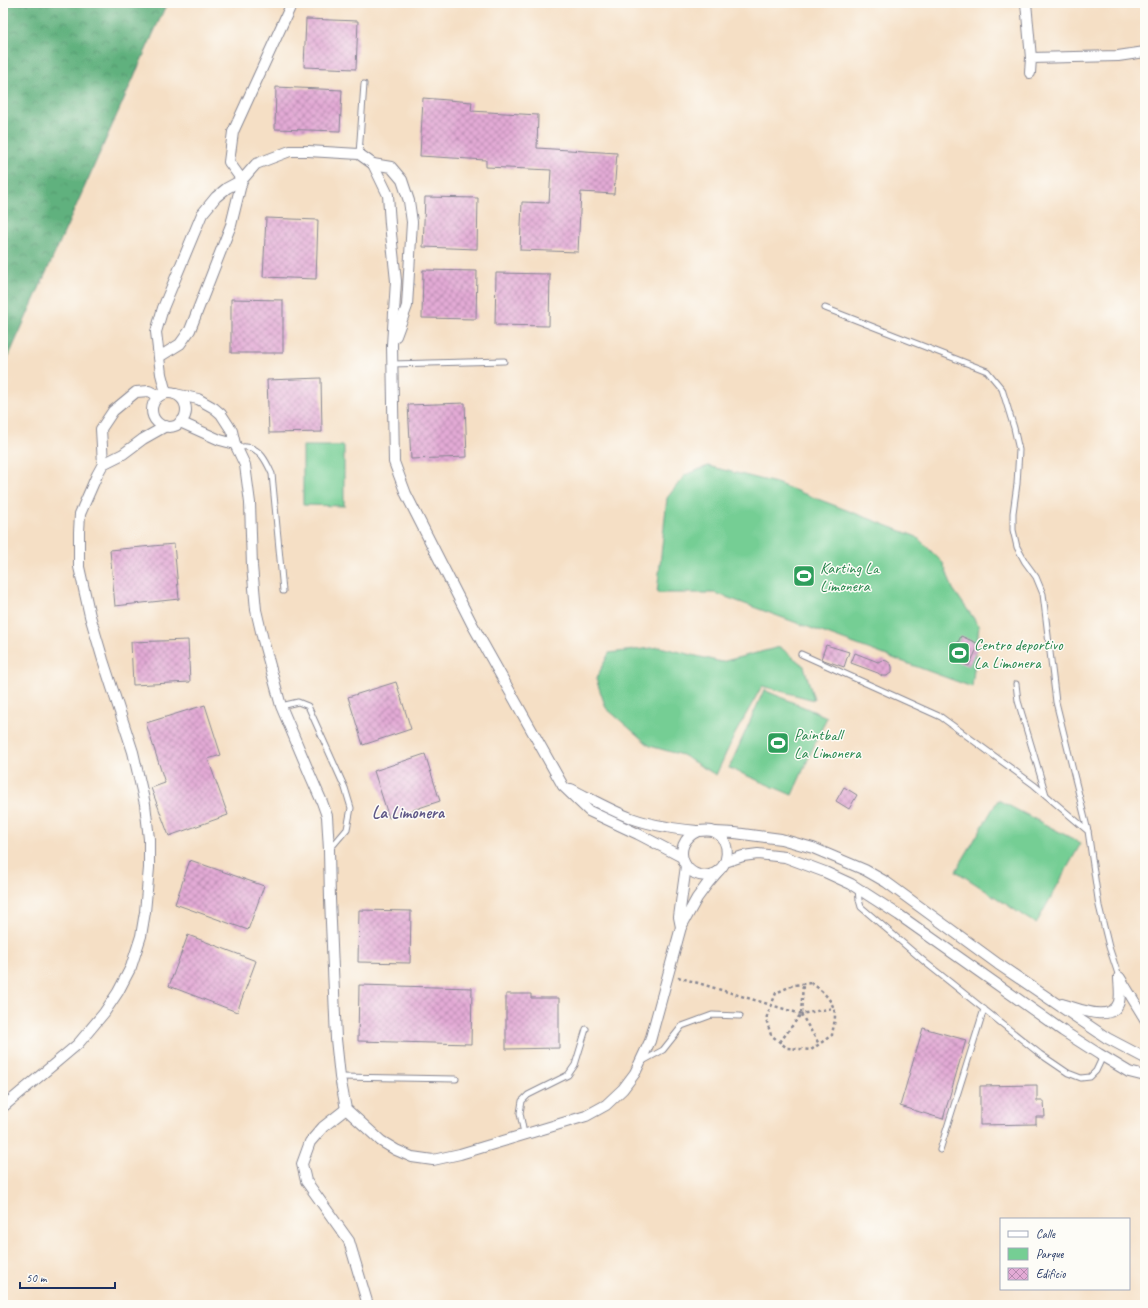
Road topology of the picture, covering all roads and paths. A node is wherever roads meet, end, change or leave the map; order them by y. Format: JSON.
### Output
{"nodes":[{"id":1,"x":292,"y":3,"type":"edge"},
{"id":2,"x":1026,"y":3,"type":"edge"},
{"id":3,"x":1145,"y":52,"type":"edge"},
{"id":4,"x":1031,"y":58,"type":"junction"},
{"id":5,"x":1030,"y":73,"type":"dead end"},
{"id":6,"x":364,"y":84,"type":"dead end"},
{"id":7,"x":359,"y":154,"type":"junction"},
{"id":8,"x":373,"y":164,"type":"junction"},
{"id":9,"x":242,"y":180,"type":"junction"},
{"id":10,"x":825,"y":308,"type":"dead end"},
{"id":11,"x":392,"y":345,"type":"junction"},
{"id":12,"x":159,"y":357,"type":"junction"},
{"id":13,"x":504,"y":361,"type":"dead end"},
{"id":14,"x":392,"y":364,"type":"junction"},
{"id":15,"x":167,"y":394,"type":"junction"},
{"id":16,"x":180,"y":422,"type":"junction"},
{"id":17,"x":166,"y":426,"type":"junction"},
{"id":18,"x":236,"y":446,"type":"junction"},
{"id":19,"x":103,"y":464,"type":"junction"},
{"id":20,"x":283,"y":591,"type":"dead end"},
{"id":21,"x":800,"y":654,"type":"dead end"},
{"id":22,"x":1016,"y":684,"type":"dead end"},
{"id":23,"x":281,"y":706,"type":"junction"},
{"id":24,"x":564,"y":786,"type":"junction"},
{"id":25,"x":1047,"y":796,"type":"junction"},
{"id":26,"x":698,"y":831,"type":"junction"},
{"id":27,"x":1088,"y":831,"type":"junction"},
{"id":28,"x":715,"y":832,"type":"junction"},
{"id":29,"x":329,"y":850,"type":"junction"},
{"id":30,"x":684,"y":861,"type":"junction"},
{"id":31,"x":722,"y":866,"type":"junction"},
{"id":32,"x":858,"y":888,"type":"junction"},
{"id":33,"x":681,"y":927,"type":"junction"},
{"id":34,"x":668,"y":974,"type":"junction"},
{"id":35,"x":1119,"y":977,"type":"junction"},
{"id":36,"x":804,"y":984,"type":"junction"},
{"id":37,"x":1054,"y":1001,"type":"junction"},
{"id":38,"x":770,"y":1005,"type":"junction"},
{"id":39,"x":833,"y":1008,"type":"junction"},
{"id":40,"x":984,"y":1009,"type":"junction"},
{"id":41,"x":801,"y":1014,"type":"junction"},
{"id":42,"x":740,"y":1016,"type":"dead end"},
{"id":43,"x":1145,"y":1019,"type":"edge"},
{"id":44,"x":586,"y":1029,"type":"dead end"},
{"id":45,"x":780,"y":1042,"type":"junction"},
{"id":46,"x":819,"y":1044,"type":"junction"},
{"id":47,"x":1103,"y":1056,"type":"junction"},
{"id":48,"x":1145,"y":1058,"type":"edge"},
{"id":49,"x":640,"y":1063,"type":"junction"},
{"id":50,"x":1145,"y":1076,"type":"edge"},
{"id":51,"x":340,"y":1077,"type":"junction"},
{"id":52,"x":456,"y":1079,"type":"dead end"},
{"id":53,"x":3,"y":1107,"type":"edge"},
{"id":54,"x":346,"y":1109,"type":"junction"},
{"id":55,"x":524,"y":1134,"type":"junction"},
{"id":56,"x":940,"y":1150,"type":"dead end"},
{"id":57,"x":368,"y":1305,"type":"edge"}],
"edges":[{"from":1,"to":9,"type":"street"},
{"from":2,"to":4,"type":"street"},
{"from":3,"to":4,"type":"street"},
{"from":4,"to":5,"type":"street"},
{"from":6,"to":7,"type":"lane"},
{"from":7,"to":8,"type":"street"},
{"from":7,"to":9,"type":"street"},
{"from":8,"to":11,"type":"street"},
{"from":8,"to":11,"type":"street"},
{"from":9,"to":12,"type":"street"},
{"from":9,"to":12,"type":"street"},
{"from":10,"to":27,"type":"lane"},
{"from":11,"to":14,"type":"street"},
{"from":12,"to":15,"type":"street"},
{"from":13,"to":14,"type":"lane"},
{"from":14,"to":24,"type":"street"},
{"from":15,"to":16,"type":"street"},
{"from":15,"to":17,"type":"street"},
{"from":15,"to":18,"type":"street"},
{"from":15,"to":19,"type":"street"},
{"from":16,"to":17,"type":"street"},
{"from":16,"to":18,"type":"street"},
{"from":17,"to":19,"type":"street"},
{"from":18,"to":20,"type":"lane"},
{"from":18,"to":23,"type":"street"},
{"from":19,"to":53,"type":"street"},
{"from":21,"to":25,"type":"lane"},
{"from":22,"to":25,"type":"lane"},
{"from":23,"to":29,"type":"street"},
{"from":23,"to":29,"type":"lane"},
{"from":24,"to":26,"type":"street"},
{"from":24,"to":30,"type":"street"},
{"from":25,"to":27,"type":"lane"},
{"from":26,"to":28,"type":"street"},
{"from":26,"to":30,"type":"street"},
{"from":27,"to":35,"type":"lane"},
{"from":28,"to":31,"type":"street"},
{"from":28,"to":37,"type":"street"},
{"from":29,"to":51,"type":"street"},
{"from":30,"to":31,"type":"street"},
{"from":30,"to":33,"type":"street"},
{"from":31,"to":32,"type":"street"},
{"from":31,"to":33,"type":"street"},
{"from":32,"to":40,"type":"lane"},
{"from":32,"to":47,"type":"street"},
{"from":33,"to":34,"type":"street"},
{"from":34,"to":38,"type":"path"},
{"from":34,"to":49,"type":"street"},
{"from":35,"to":37,"type":"street"},
{"from":35,"to":43,"type":"street"},
{"from":36,"to":38,"type":"path"},
{"from":36,"to":39,"type":"path"},
{"from":36,"to":41,"type":"path"},
{"from":37,"to":48,"type":"street"},
{"from":38,"to":41,"type":"path"},
{"from":38,"to":45,"type":"path"},
{"from":39,"to":41,"type":"path"},
{"from":39,"to":46,"type":"path"},
{"from":40,"to":47,"type":"lane"},
{"from":40,"to":56,"type":"lane"},
{"from":41,"to":45,"type":"path"},
{"from":41,"to":46,"type":"path"},
{"from":42,"to":49,"type":"lane"},
{"from":44,"to":55,"type":"lane"},
{"from":45,"to":46,"type":"path"},
{"from":47,"to":50,"type":"street"},
{"from":49,"to":55,"type":"street"},
{"from":51,"to":52,"type":"lane"},
{"from":51,"to":54,"type":"street"},
{"from":54,"to":55,"type":"street"},
{"from":54,"to":57,"type":"street"}]}
